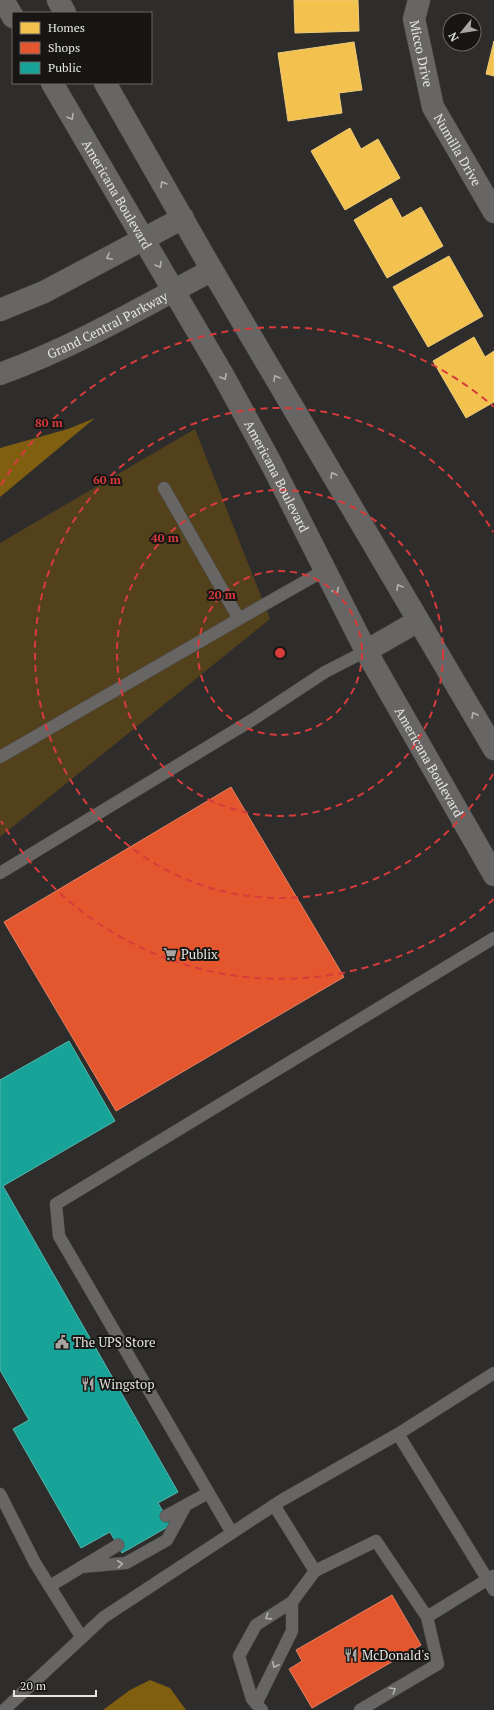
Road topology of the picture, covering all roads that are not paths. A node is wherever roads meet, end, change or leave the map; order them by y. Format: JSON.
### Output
{"nodes":[{"id":1,"x":3,"y":0,"type":"edge"},
{"id":2,"x":58,"y":0,"type":"edge"},
{"id":3,"x":419,"y":0,"type":"edge"},
{"id":4,"x":64,"y":12,"type":"edge"},
{"id":5,"x":12,"y":15,"type":"edge"},
{"id":6,"x":53,"y":84,"type":"edge"},
{"id":7,"x":106,"y":84,"type":"edge"},
{"id":8,"x":433,"y":107,"type":"joint"},
{"id":9,"x":494,"y":212,"type":"edge"},
{"id":10,"x":183,"y":218,"type":"junction"},
{"id":11,"x":144,"y":239,"type":"junction"},
{"id":12,"x":212,"y":270,"type":"junction"},
{"id":13,"x":174,"y":290,"type":"junction"},
{"id":14,"x":0,"y":310,"type":"edge"},
{"id":15,"x":0,"y":374,"type":"edge"},
{"id":16,"x":164,"y":488,"type":"dead end"},
{"id":17,"x":325,"y":570,"type":"junction"},
{"id":18,"x":239,"y":619,"type":"junction"},
{"id":19,"x":418,"y":621,"type":"junction"},
{"id":20,"x":366,"y":651,"type":"junction"},
{"id":21,"x":494,"y":749,"type":"edge"},
{"id":22,"x":0,"y":757,"type":"edge"},
{"id":23,"x":0,"y":874,"type":"edge"},
{"id":24,"x":494,"y":875,"type":"edge"},
{"id":25,"x":494,"y":938,"type":"edge"},
{"id":26,"x":494,"y":1373,"type":"edge"},
{"id":27,"x":398,"y":1434,"type":"junction"},
{"id":28,"x":208,"y":1493,"type":"junction"},
{"id":29,"x":0,"y":1494,"type":"edge"},
{"id":30,"x":186,"y":1505,"type":"junction"},
{"id":31,"x":274,"y":1505,"type":"junction"},
{"id":32,"x":166,"y":1516,"type":"dead end"},
{"id":33,"x":232,"y":1533,"type":"junction"},
{"id":34,"x":118,"y":1545,"type":"dead end"},
{"id":35,"x":81,"y":1567,"type":"junction"},
{"id":36,"x":315,"y":1571,"type":"junction"},
{"id":37,"x":491,"y":1578,"type":"edge"},
{"id":38,"x":50,"y":1586,"type":"junction"},
{"id":39,"x":494,"y":1590,"type":"edge"},
{"id":40,"x":292,"y":1602,"type":"junction"},
{"id":41,"x":427,"y":1617,"type":"junction"},
{"id":42,"x":82,"y":1638,"type":"junction"},
{"id":43,"x":259,"y":1707,"type":"edge"},
{"id":44,"x":4,"y":1710,"type":"edge"},
{"id":45,"x":360,"y":1710,"type":"edge"}],
"edges":[{"from":1,"to":5,"type":"main road"},
{"from":2,"to":4,"type":"main road"},
{"from":3,"to":8,"type":"main road","name":"Micco Drive"},
{"from":6,"to":11,"type":"main road","name":"Americana Boulevard","one_way":true},
{"from":10,"to":7,"type":"main road","one_way":true},
{"from":8,"to":9,"type":"main road","name":"Numilla Drive"},
{"from":10,"to":11,"type":"main road"},
{"from":10,"to":12,"type":"main road"},
{"from":11,"to":13,"type":"main road","name":"Americana Boulevard","one_way":true},
{"from":11,"to":14,"type":"main road","one_way":true},
{"from":12,"to":13,"type":"main road","name":"Grand Central Parkway"},
{"from":19,"to":12,"type":"main road","one_way":true},
{"from":13,"to":15,"type":"main road","name":"Grand Central Parkway"},
{"from":13,"to":17,"type":"main road","name":"Americana Boulevard","one_way":true},
{"from":16,"to":18,"type":"lane"},
{"from":17,"to":18,"type":"lane"},
{"from":17,"to":20,"type":"main road","name":"Americana Boulevard","one_way":true},
{"from":18,"to":22,"type":"lane"},
{"from":19,"to":20,"type":"main road"},
{"from":21,"to":19,"type":"main road","one_way":true},
{"from":20,"to":23,"type":"lane"},
{"from":20,"to":24,"type":"main road","name":"Americana Boulevard"},
{"from":25,"to":28,"type":"lane"},
{"from":26,"to":27,"type":"lane"},
{"from":27,"to":31,"type":"lane"},
{"from":27,"to":37,"type":"lane"},
{"from":28,"to":30,"type":"lane"},
{"from":28,"to":33,"type":"lane"},
{"from":29,"to":38,"type":"lane"},
{"from":30,"to":32,"type":"lane"},
{"from":35,"to":30,"type":"lane","one_way":true},
{"from":31,"to":33,"type":"lane"},
{"from":31,"to":36,"type":"lane"},
{"from":33,"to":42,"type":"lane"},
{"from":34,"to":35,"type":"lane"},
{"from":35,"to":38,"type":"lane"},
{"from":36,"to":40,"type":"lane"},
{"from":36,"to":41,"type":"lane"},
{"from":37,"to":39,"type":"lane"},
{"from":37,"to":41,"type":"lane"},
{"from":38,"to":42,"type":"lane"},
{"from":40,"to":43,"type":"lane","one_way":true},
{"from":40,"to":43,"type":"lane","one_way":true},
{"from":45,"to":41,"type":"lane","one_way":true},
{"from":42,"to":44,"type":"lane"}]}
